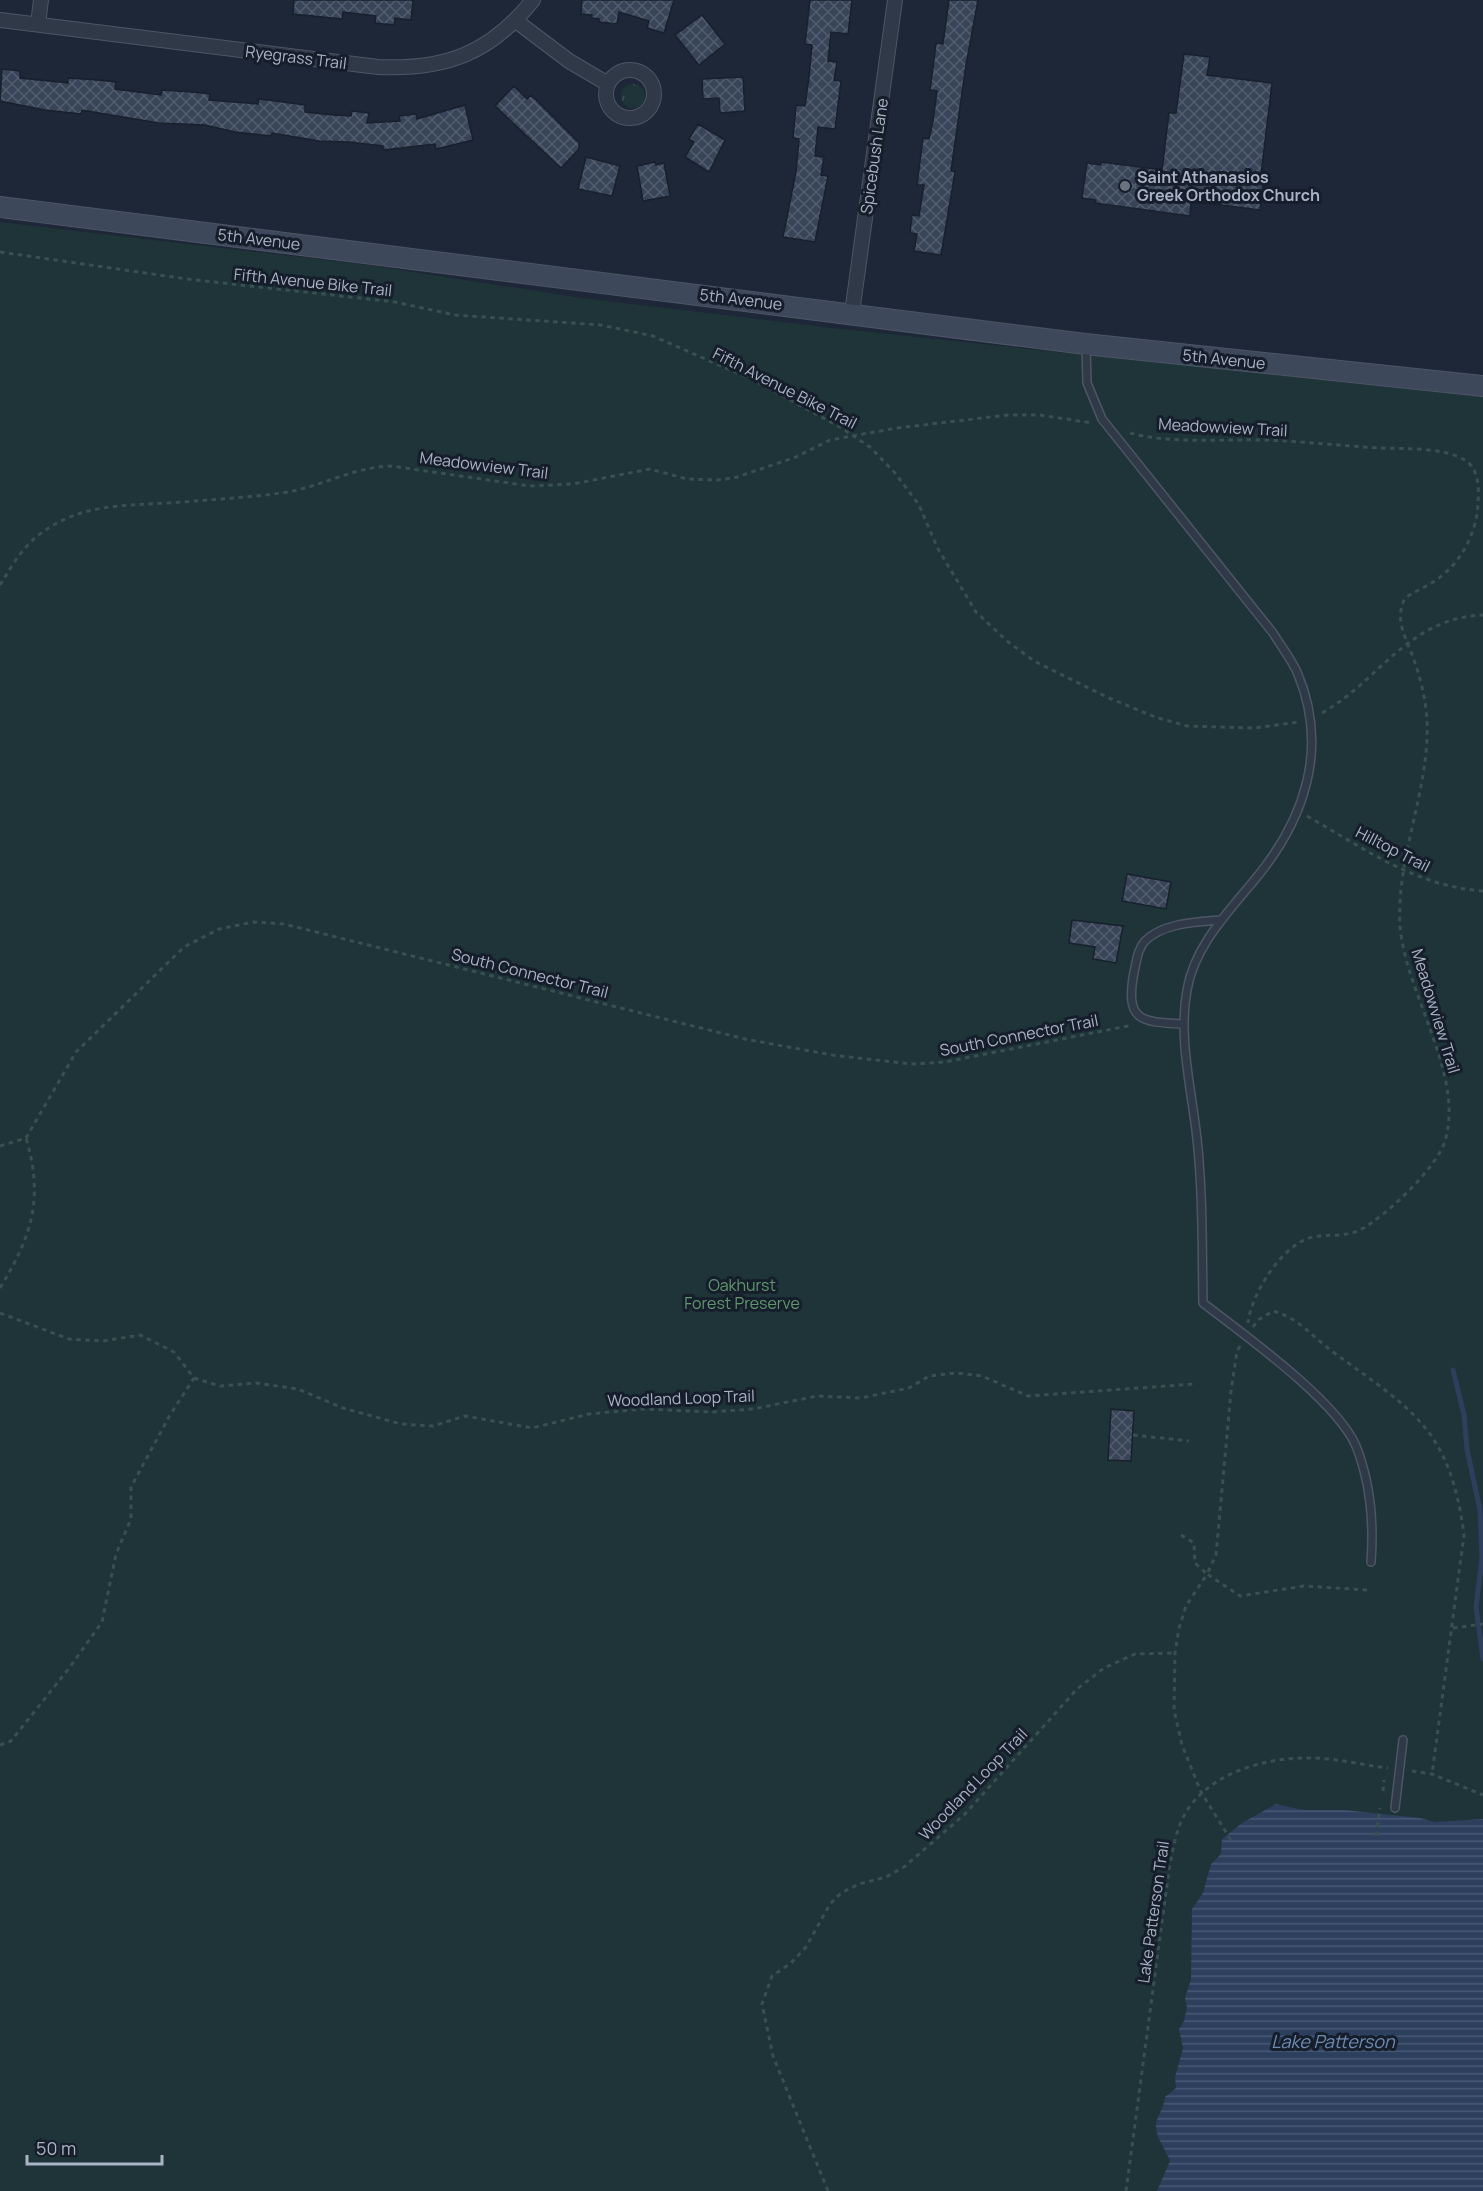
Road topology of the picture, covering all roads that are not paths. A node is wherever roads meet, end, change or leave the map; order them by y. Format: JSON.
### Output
{"nodes":[{"id":1,"x":41,"y":0,"type":"edge"},
{"id":2,"x":533,"y":0,"type":"edge"},
{"id":3,"x":895,"y":0,"type":"edge"},
{"id":4,"x":0,"y":20,"type":"edge"},
{"id":5,"x":516,"y":21,"type":"junction"},
{"id":6,"x":38,"y":24,"type":"junction"},
{"id":7,"x":608,"y":84,"type":"dead end"},
{"id":8,"x":0,"y":207,"type":"edge"},
{"id":9,"x":852,"y":313,"type":"junction"},
{"id":10,"x":1085,"y":344,"type":"junction"},
{"id":11,"x":1483,"y":387,"type":"edge"},
{"id":12,"x":1220,"y":920,"type":"junction"},
{"id":13,"x":1183,"y":1024,"type":"junction"},
{"id":14,"x":1371,"y":1563,"type":"dead end"},
{"id":15,"x":1403,"y":1740,"type":"dead end"},
{"id":16,"x":1395,"y":1808,"type":"dead end"}],
"edges":[{"from":1,"to":6,"type":"street"},
{"from":2,"to":5,"type":"street","name":"Ryegrass Trail"},
{"from":3,"to":9,"type":"street","name":"Spicebush Lane"},
{"from":4,"to":6,"type":"street","name":"Ryegrass Trail"},
{"from":5,"to":6,"type":"street","name":"Ryegrass Trail"},
{"from":5,"to":7,"type":"street"},
{"from":8,"to":9,"type":"street","name":"5th Avenue"},
{"from":9,"to":10,"type":"street","name":"5th Avenue"},
{"from":10,"to":11,"type":"street","name":"5th Avenue"},
{"from":10,"to":12,"type":"lane"},
{"from":12,"to":13,"type":"lane"},
{"from":12,"to":13,"type":"lane"},
{"from":13,"to":14,"type":"lane"},
{"from":15,"to":16,"type":"lane"}]}
